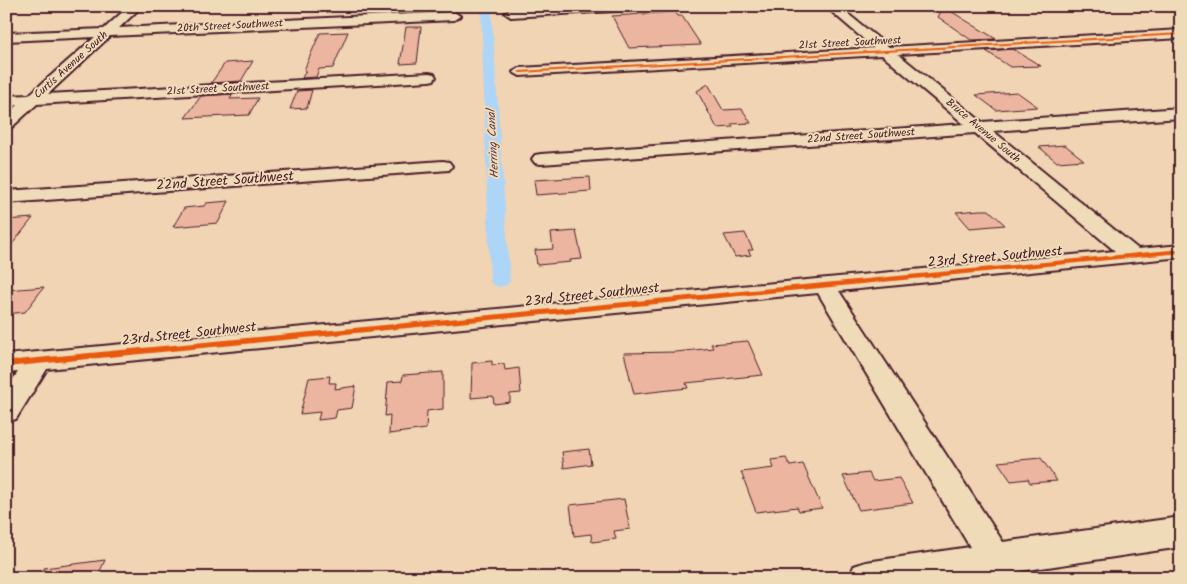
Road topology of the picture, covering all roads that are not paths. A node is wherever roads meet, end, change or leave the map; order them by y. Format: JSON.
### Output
{"nodes":[{"id":1,"x":136,"y":6,"type":"edge"},
{"id":2,"x":648,"y":6,"type":"edge"},
{"id":3,"x":831,"y":6,"type":"edge"},
{"id":4,"x":511,"y":13,"type":"dead end"},
{"id":5,"x":454,"y":16,"type":"dead end"},
{"id":6,"x":108,"y":32,"type":"junction"},
{"id":7,"x":1181,"y":34,"type":"edge"},
{"id":8,"x":6,"y":37,"type":"edge"},
{"id":9,"x":885,"y":51,"type":"junction"},
{"id":10,"x":520,"y":72,"type":"dead end"},
{"id":11,"x":429,"y":77,"type":"dead end"},
{"id":12,"x":33,"y":100,"type":"junction"},
{"id":13,"x":6,"y":102,"type":"edge"},
{"id":14,"x":1181,"y":113,"type":"edge"},
{"id":15,"x":6,"y":124,"type":"edge"},
{"id":16,"x":979,"y":128,"type":"junction"},
{"id":17,"x":541,"y":159,"type":"dead end"},
{"id":18,"x":443,"y":166,"type":"dead end"},
{"id":19,"x":6,"y":197,"type":"edge"},
{"id":20,"x":1181,"y":251,"type":"edge"},
{"id":21,"x":1134,"y":256,"type":"junction"},
{"id":22,"x":824,"y":285,"type":"junction"},
{"id":23,"x":39,"y":361,"type":"junction"},
{"id":24,"x":6,"y":364,"type":"edge"},
{"id":25,"x":6,"y":411,"type":"edge"},
{"id":26,"x":1181,"y":532,"type":"edge"},
{"id":27,"x":1001,"y":568,"type":"edge"},
{"id":28,"x":866,"y":578,"type":"edge"}],
"edges":[{"from":1,"to":6,"type":"street","name":"Curtis Avenue South"},
{"from":2,"to":4,"type":"street"},
{"from":3,"to":9,"type":"street","name":"Bruce Avenue South"},
{"from":5,"to":6,"type":"street","name":"20th Street Southwest"},
{"from":6,"to":8,"type":"street","name":"20th Street Southwest"},
{"from":6,"to":12,"type":"street","name":"Curtis Avenue South"},
{"from":7,"to":9,"type":"street","name":"21st Street Southwest"},
{"from":9,"to":10,"type":"street","name":"21st Street Southwest"},
{"from":9,"to":16,"type":"street","name":"Bruce Avenue South"},
{"from":11,"to":12,"type":"street","name":"21st Street Southwest"},
{"from":12,"to":13,"type":"street","name":"21st Street Southwest"},
{"from":12,"to":15,"type":"street","name":"Curtis Avenue South"},
{"from":14,"to":16,"type":"street","name":"22nd Street Southwest"},
{"from":16,"to":17,"type":"street","name":"22nd Street Southwest"},
{"from":16,"to":21,"type":"street","name":"Bruce Avenue South"},
{"from":18,"to":19,"type":"street","name":"22nd Street Southwest"},
{"from":20,"to":21,"type":"street","name":"23rd Street Southwest"},
{"from":21,"to":22,"type":"street","name":"23rd Street Southwest"},
{"from":22,"to":23,"type":"street","name":"23rd Street Southwest"},
{"from":22,"to":27,"type":"street"},
{"from":23,"to":24,"type":"street","name":"23rd Street Southwest"},
{"from":23,"to":25,"type":"street"},
{"from":26,"to":27,"type":"street"},
{"from":27,"to":28,"type":"street"}]}
